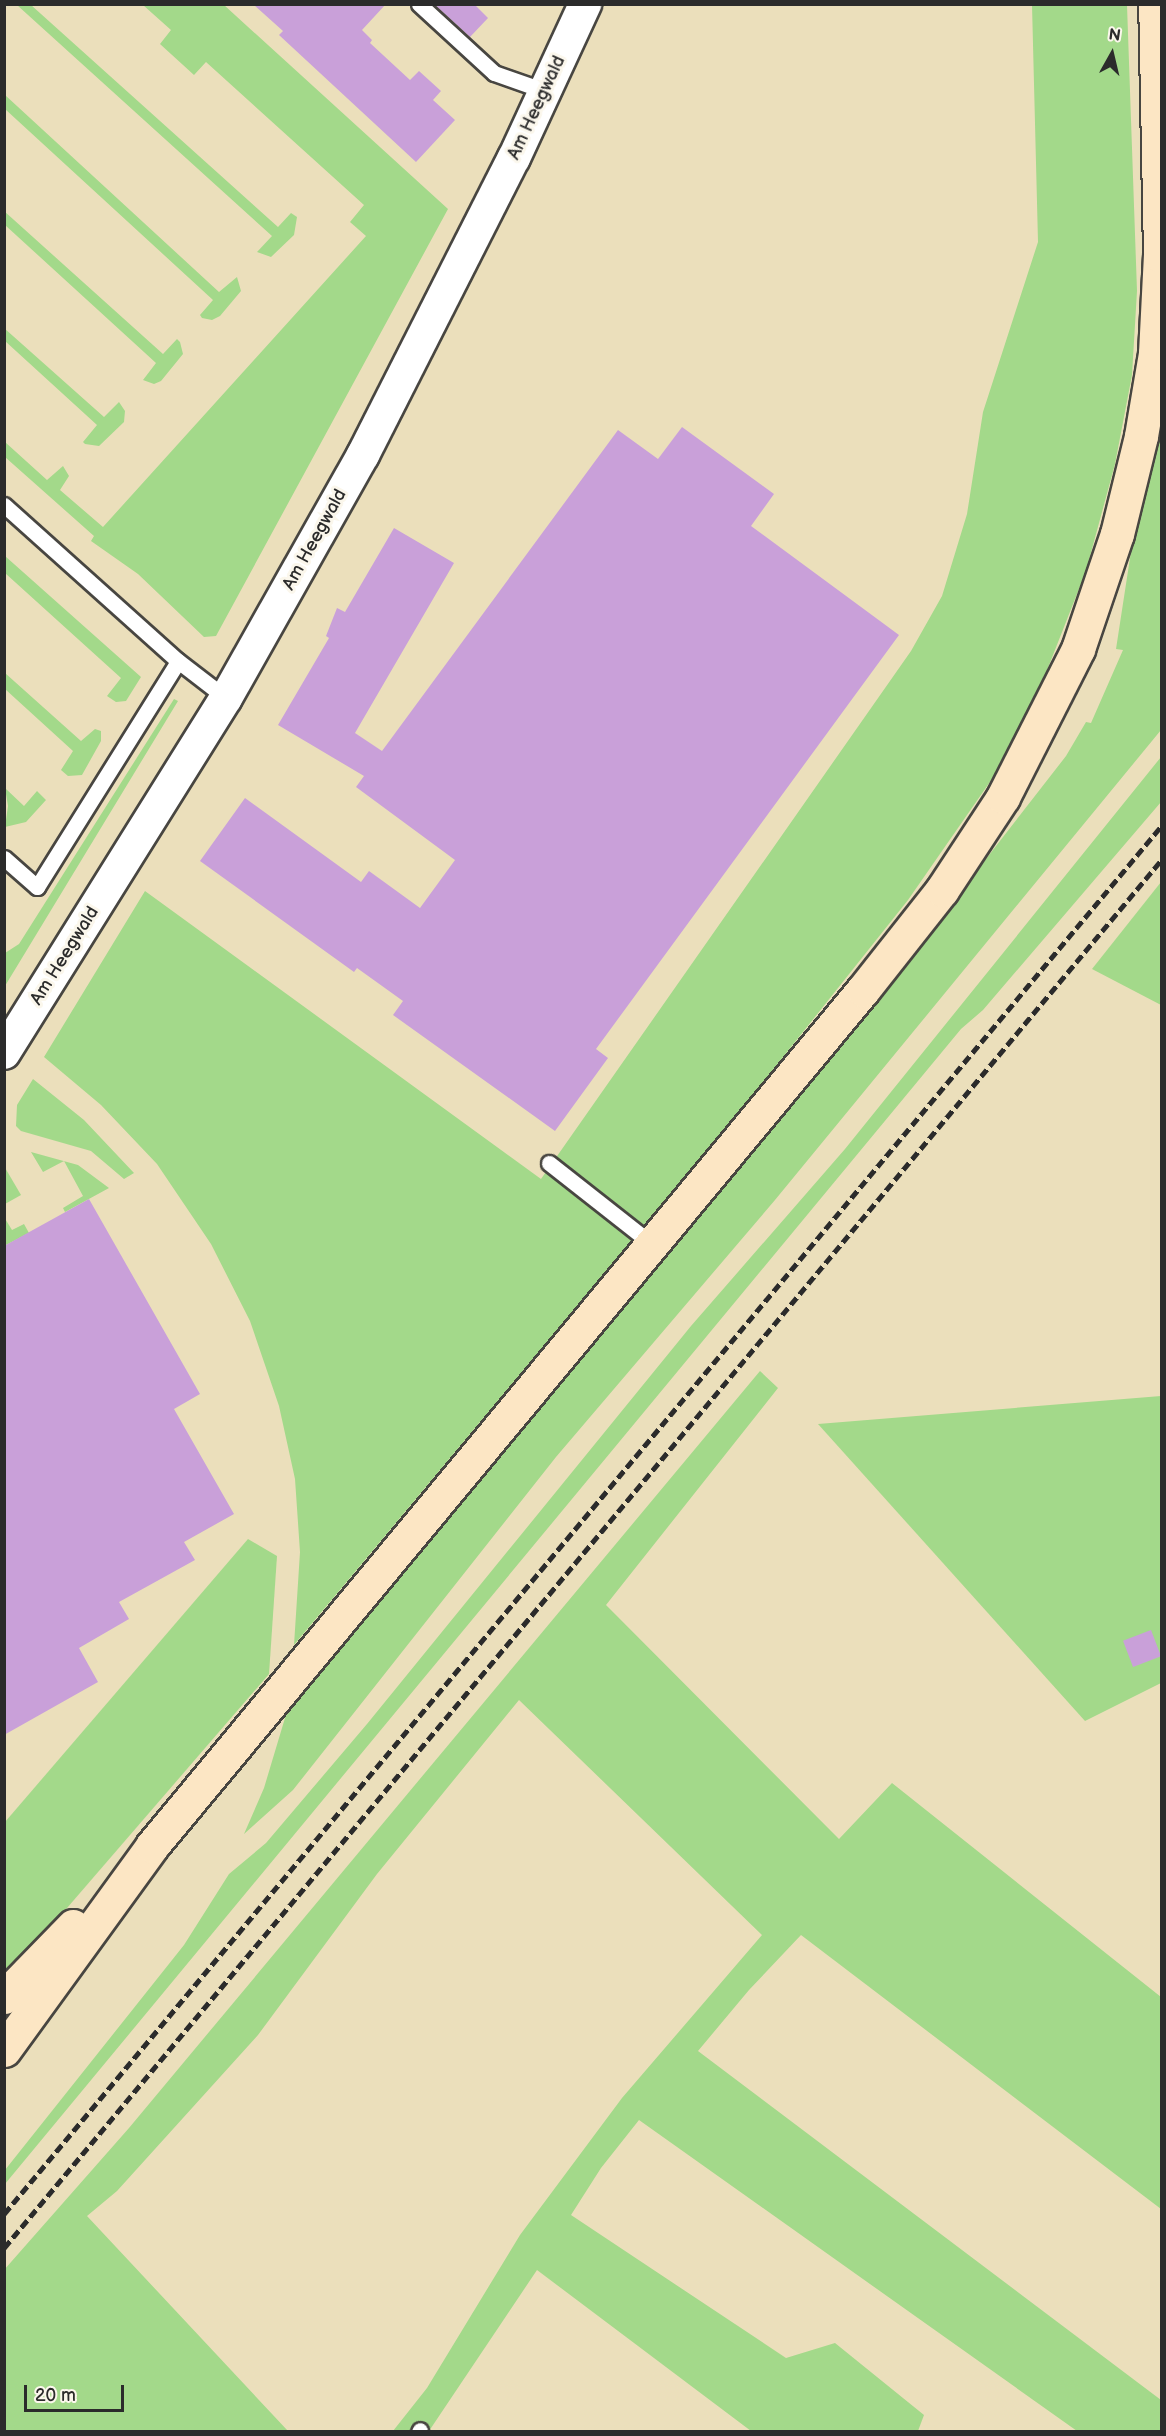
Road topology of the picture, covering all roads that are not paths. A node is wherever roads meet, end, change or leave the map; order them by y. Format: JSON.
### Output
{"nodes":[{"id":1,"x":419,"y":4,"type":"edge"},
{"id":2,"x":585,"y":4,"type":"edge"},
{"id":3,"x":1155,"y":4,"type":"edge"},
{"id":4,"x":545,"y":90,"type":"junction"},
{"id":5,"x":4,"y":506,"type":"edge"},
{"id":6,"x":178,"y":661,"type":"junction"},
{"id":7,"x":226,"y":698,"type":"junction"},
{"id":8,"x":4,"y":858,"type":"edge"},
{"id":9,"x":4,"y":1053,"type":"edge"},
{"id":10,"x":549,"y":1163,"type":"dead end"},
{"id":11,"x":652,"y":1244,"type":"junction"},
{"id":12,"x":152,"y":1846,"type":"junction"},
{"id":13,"x":4,"y":1997,"type":"edge"},
{"id":14,"x":4,"y":2050,"type":"edge"}],
"edges":[{"from":1,"to":4,"type":"lane"},
{"from":2,"to":4,"type":"street","name":"Am Heegwald"},
{"from":3,"to":11,"type":"main road"},
{"from":4,"to":7,"type":"street","name":"Am Heegwald"},
{"from":5,"to":6,"type":"lane"},
{"from":6,"to":7,"type":"lane"},
{"from":6,"to":8,"type":"lane"},
{"from":7,"to":9,"type":"street","name":"Am Heegwald"},
{"from":10,"to":11,"type":"lane"},
{"from":11,"to":12,"type":"main road"},
{"from":12,"to":13,"type":"main road"},
{"from":12,"to":14,"type":"main road"}]}
